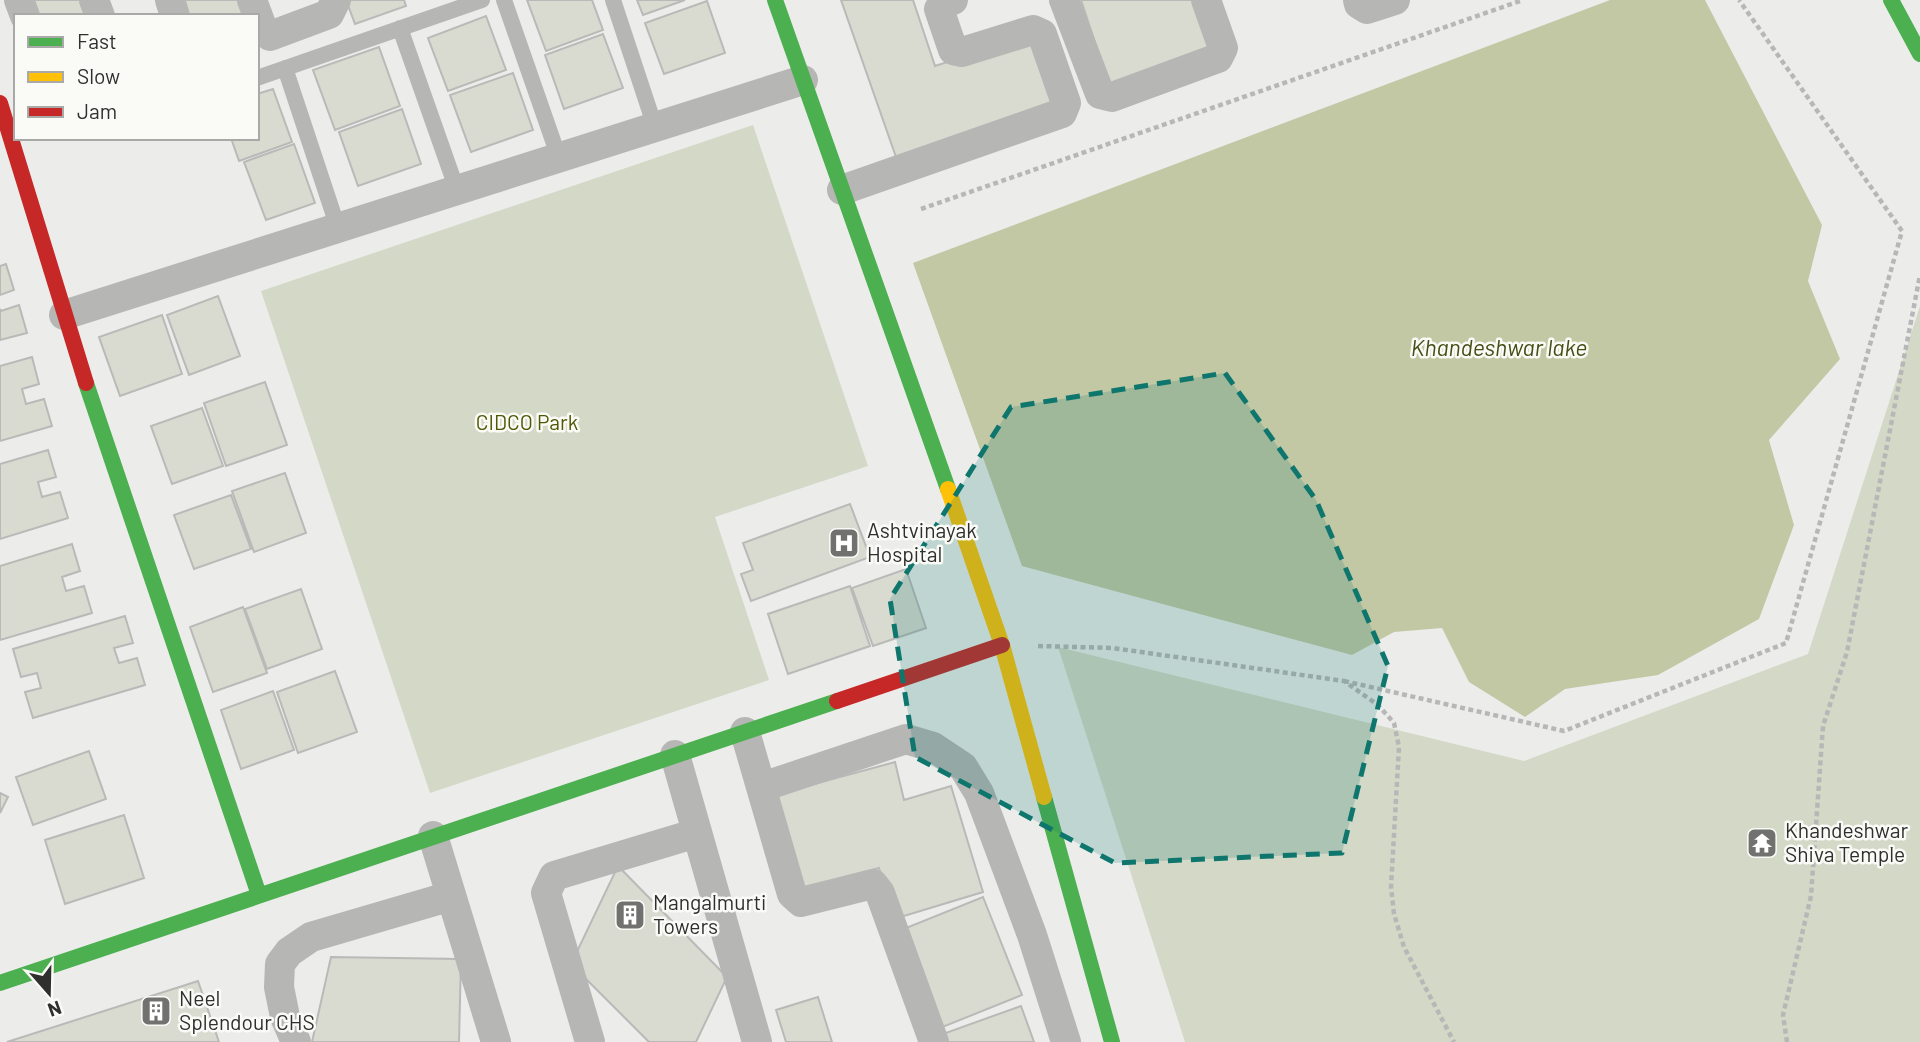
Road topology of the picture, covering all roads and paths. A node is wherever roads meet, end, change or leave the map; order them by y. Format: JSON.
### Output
{"nodes":[{"id":1,"x":336,"y":0,"type":"edge"},
{"id":2,"x":482,"y":0,"type":"edge"},
{"id":3,"x":504,"y":0,"type":"edge"},
{"id":4,"x":613,"y":0,"type":"edge"},
{"id":5,"x":775,"y":0,"type":"edge"},
{"id":6,"x":953,"y":0,"type":"edge"},
{"id":7,"x":1064,"y":0,"type":"edge"},
{"id":8,"x":1206,"y":0,"type":"edge"},
{"id":9,"x":1358,"y":0,"type":"edge"},
{"id":10,"x":1395,"y":0,"type":"edge"},
{"id":11,"x":1523,"y":0,"type":"edge"},
{"id":12,"x":1739,"y":0,"type":"edge"},
{"id":13,"x":1891,"y":0,"type":"edge"},
{"id":14,"x":259,"y":18,"type":"edge"},
{"id":15,"x":400,"y":29,"type":"junction"},
{"id":16,"x":1920,"y":54,"type":"edge"},
{"id":17,"x":285,"y":68,"type":"junction"},
{"id":18,"x":259,"y":77,"type":"edge"},
{"id":19,"x":803,"y":80,"type":"junction"},
{"id":20,"x":0,"y":103,"type":"edge"},
{"id":21,"x":655,"y":127,"type":"junction"},
{"id":22,"x":559,"y":158,"type":"junction"},
{"id":23,"x":457,"y":190,"type":"junction"},
{"id":24,"x":842,"y":190,"type":"junction"},
{"id":25,"x":921,"y":209,"type":"dead end"},
{"id":26,"x":338,"y":228,"type":"junction"},
{"id":27,"x":1920,"y":275,"type":"edge"},
{"id":28,"x":65,"y":314,"type":"junction"},
{"id":29,"x":1002,"y":645,"type":"junction"},
{"id":30,"x":1344,"y":681,"type":"junction"},
{"id":31,"x":745,"y":732,"type":"junction"},
{"id":32,"x":675,"y":755,"type":"junction"},
{"id":33,"x":762,"y":787,"type":"junction"},
{"id":34,"x":697,"y":832,"type":"junction"},
{"id":35,"x":433,"y":836,"type":"junction"},
{"id":36,"x":259,"y":895,"type":"junction"},
{"id":37,"x":451,"y":896,"type":"junction"},
{"id":38,"x":0,"y":983,"type":"edge"},
{"id":39,"x":296,"y":1042,"type":"edge"},
{"id":40,"x":496,"y":1042,"type":"edge"},
{"id":41,"x":590,"y":1042,"type":"edge"},
{"id":42,"x":757,"y":1042,"type":"edge"},
{"id":43,"x":934,"y":1042,"type":"edge"},
{"id":44,"x":1066,"y":1042,"type":"edge"},
{"id":45,"x":1112,"y":1042,"type":"edge"},
{"id":46,"x":1454,"y":1042,"type":"edge"},
{"id":47,"x":1787,"y":1042,"type":"edge"}],
"edges":[{"from":1,"to":14,"type":"street"},
{"from":2,"to":15,"type":"lane"},
{"from":3,"to":22,"type":"lane"},
{"from":4,"to":21,"type":"lane"},
{"from":5,"to":19,"type":"main road"},
{"from":6,"to":24,"type":"street"},
{"from":7,"to":8,"type":"street"},
{"from":9,"to":10,"type":"street"},
{"from":11,"to":25,"type":"path"},
{"from":12,"to":30,"type":"path"},
{"from":13,"to":16,"type":"main road"},
{"from":15,"to":17,"type":"lane"},
{"from":15,"to":23,"type":"lane"},
{"from":17,"to":18,"type":"lane"},
{"from":17,"to":26,"type":"lane"},
{"from":19,"to":21,"type":"street"},
{"from":19,"to":24,"type":"main road"},
{"from":20,"to":28,"type":"main road"},
{"from":21,"to":22,"type":"street"},
{"from":22,"to":23,"type":"street"},
{"from":23,"to":26,"type":"street"},
{"from":24,"to":29,"type":"main road"},
{"from":26,"to":28,"type":"street"},
{"from":27,"to":47,"type":"path"},
{"from":28,"to":36,"type":"main road"},
{"from":29,"to":30,"type":"path"},
{"from":29,"to":31,"type":"main road"},
{"from":29,"to":45,"type":"main road"},
{"from":30,"to":46,"type":"path"},
{"from":31,"to":32,"type":"main road"},
{"from":31,"to":33,"type":"street"},
{"from":32,"to":34,"type":"street"},
{"from":32,"to":35,"type":"main road"},
{"from":33,"to":43,"type":"street"},
{"from":33,"to":44,"type":"street"},
{"from":34,"to":41,"type":"street"},
{"from":34,"to":42,"type":"street"},
{"from":35,"to":36,"type":"main road"},
{"from":35,"to":37,"type":"street"},
{"from":36,"to":38,"type":"main road"},
{"from":37,"to":39,"type":"street"},
{"from":37,"to":40,"type":"street"}]}
